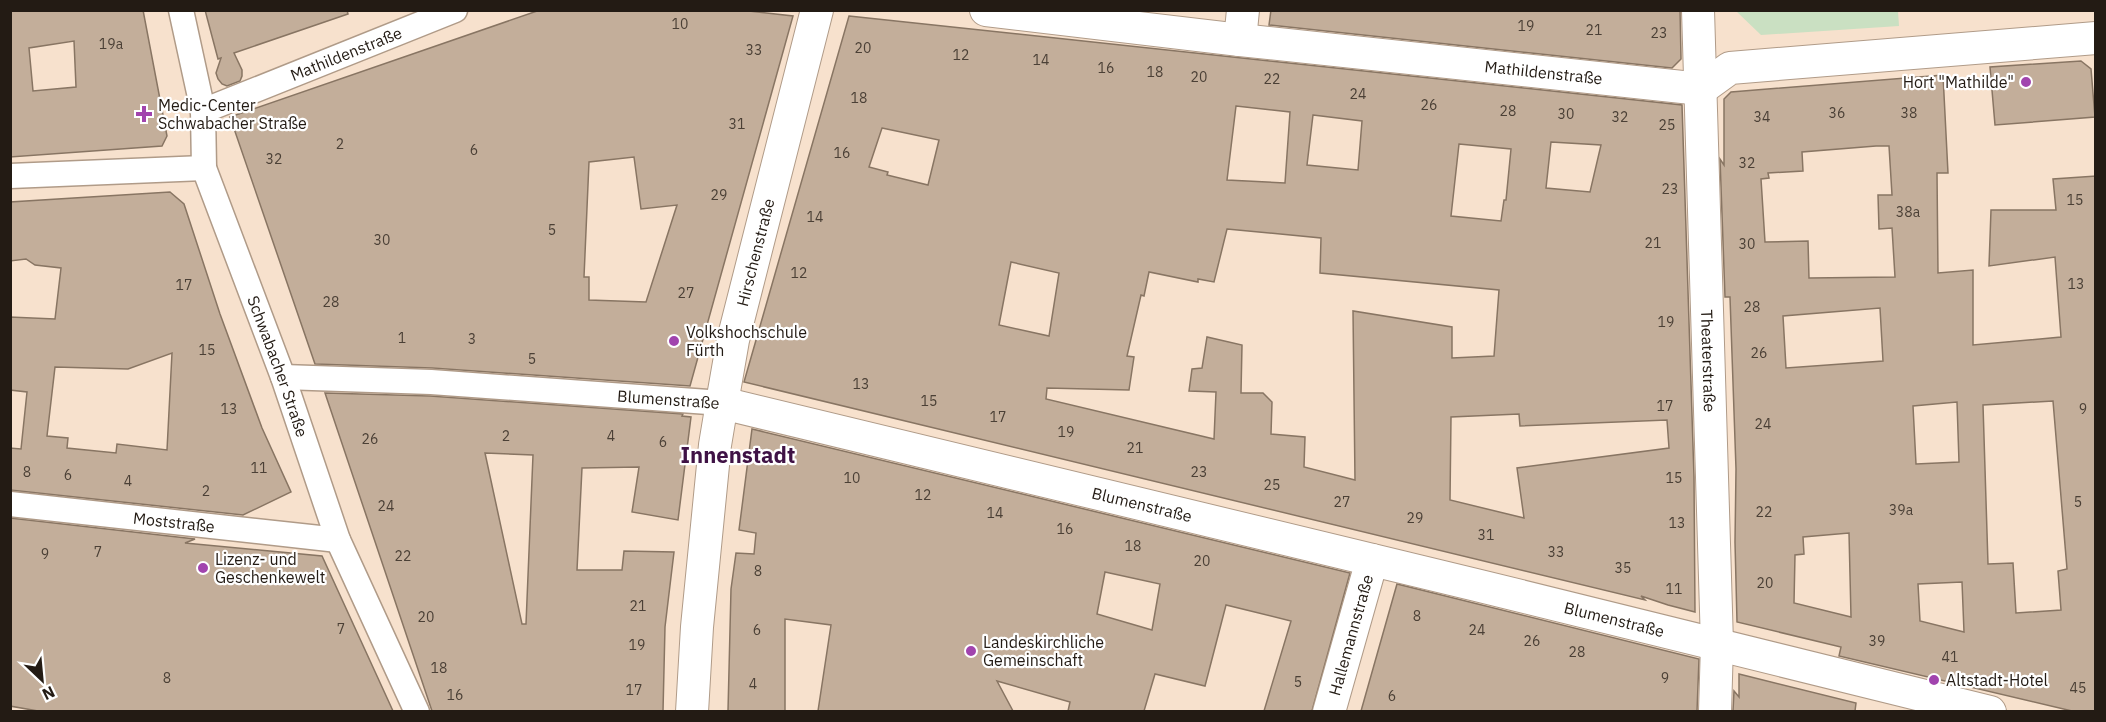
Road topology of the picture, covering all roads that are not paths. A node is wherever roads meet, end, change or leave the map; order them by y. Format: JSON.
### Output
{"nodes":[{"id":1,"x":181,"y":10,"type":"edge"},
{"id":2,"x":455,"y":10,"type":"edge"},
{"id":3,"x":817,"y":10,"type":"edge"},
{"id":4,"x":986,"y":10,"type":"edge"},
{"id":5,"x":1698,"y":10,"type":"edge"},
{"id":6,"x":1241,"y":25,"type":"edge"},
{"id":7,"x":2096,"y":38,"type":"edge"},
{"id":8,"x":1701,"y":89,"type":"junction"},
{"id":9,"x":203,"y":111,"type":"junction"},
{"id":10,"x":204,"y":168,"type":"junction"},
{"id":11,"x":10,"y":176,"type":"edge"},
{"id":12,"x":283,"y":377,"type":"junction"},
{"id":13,"x":722,"y":403,"type":"junction"},
{"id":14,"x":10,"y":504,"type":"edge"},
{"id":15,"x":338,"y":540,"type":"junction"},
{"id":16,"x":1371,"y":560,"type":"junction"},
{"id":17,"x":1717,"y":645,"type":"junction"},
{"id":18,"x":417,"y":711,"type":"edge"},
{"id":19,"x":692,"y":711,"type":"edge"},
{"id":20,"x":1329,"y":711,"type":"edge"},
{"id":21,"x":1716,"y":711,"type":"edge"},
{"id":22,"x":1989,"y":711,"type":"edge"}],
"edges":[{"from":1,"to":9,"type":"street","name":"Schwabacher Straße"},
{"from":2,"to":9,"type":"street","name":"Mathildenstraße"},
{"from":3,"to":13,"type":"street","name":"Hirschenstraße"},
{"from":4,"to":6,"type":"street","name":"Mathildenstraße"},
{"from":5,"to":8,"type":"street","name":"Theaterstraße"},
{"from":6,"to":8,"type":"street","name":"Mathildenstraße"},
{"from":7,"to":8,"type":"street"},
{"from":8,"to":17,"type":"street","name":"Theaterstraße"},
{"from":9,"to":10,"type":"street","name":"Schwabacher Straße"},
{"from":10,"to":11,"type":"street"},
{"from":10,"to":12,"type":"street","name":"Schwabacher Straße"},
{"from":12,"to":13,"type":"street","name":"Blumenstraße"},
{"from":12,"to":15,"type":"street","name":"Schwabacher Straße"},
{"from":13,"to":16,"type":"street","name":"Blumenstraße"},
{"from":13,"to":19,"type":"street","name":"Hirschenstraße"},
{"from":14,"to":15,"type":"street","name":"Moststraße"},
{"from":15,"to":18,"type":"street","name":"Schwabacher Straße"},
{"from":16,"to":17,"type":"street","name":"Blumenstraße"},
{"from":16,"to":20,"type":"street","name":"Hallemannstraße"},
{"from":17,"to":21,"type":"street","name":"Theaterstraße"},
{"from":17,"to":22,"type":"street","name":"Blumenstraße"}]}
